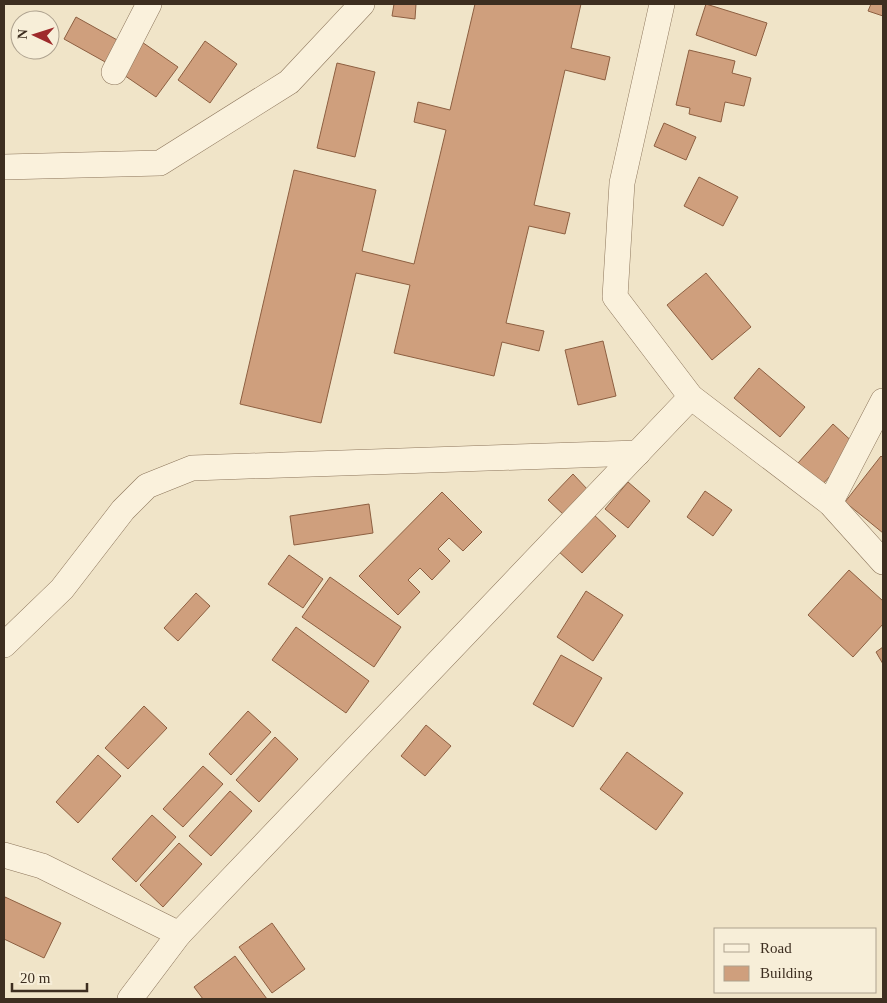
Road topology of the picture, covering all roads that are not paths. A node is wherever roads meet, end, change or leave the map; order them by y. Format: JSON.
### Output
{"nodes":[{"id":1,"x":149,"y":4,"type":"edge"},
{"id":2,"x":362,"y":4,"type":"edge"},
{"id":3,"x":662,"y":4,"type":"edge"},
{"id":4,"x":114,"y":72,"type":"dead end"},
{"id":5,"x":4,"y":167,"type":"edge"},
{"id":6,"x":691,"y":397,"type":"junction"},
{"id":7,"x":883,"y":401,"type":"edge"},
{"id":8,"x":638,"y":453,"type":"junction"},
{"id":9,"x":830,"y":503,"type":"junction"},
{"id":10,"x":883,"y":562,"type":"edge"},
{"id":11,"x":4,"y":645,"type":"edge"},
{"id":12,"x":4,"y":855,"type":"edge"},
{"id":13,"x":179,"y":934,"type":"junction"},
{"id":14,"x":130,"y":999,"type":"edge"}],
"edges":[{"from":1,"to":4,"type":"street"},
{"from":2,"to":5,"type":"street"},
{"from":3,"to":6,"type":"street"},
{"from":6,"to":8,"type":"street"},
{"from":6,"to":9,"type":"street"},
{"from":7,"to":9,"type":"street"},
{"from":8,"to":11,"type":"street"},
{"from":8,"to":13,"type":"street"},
{"from":9,"to":10,"type":"street"},
{"from":12,"to":13,"type":"street"},
{"from":13,"to":14,"type":"street"}]}
